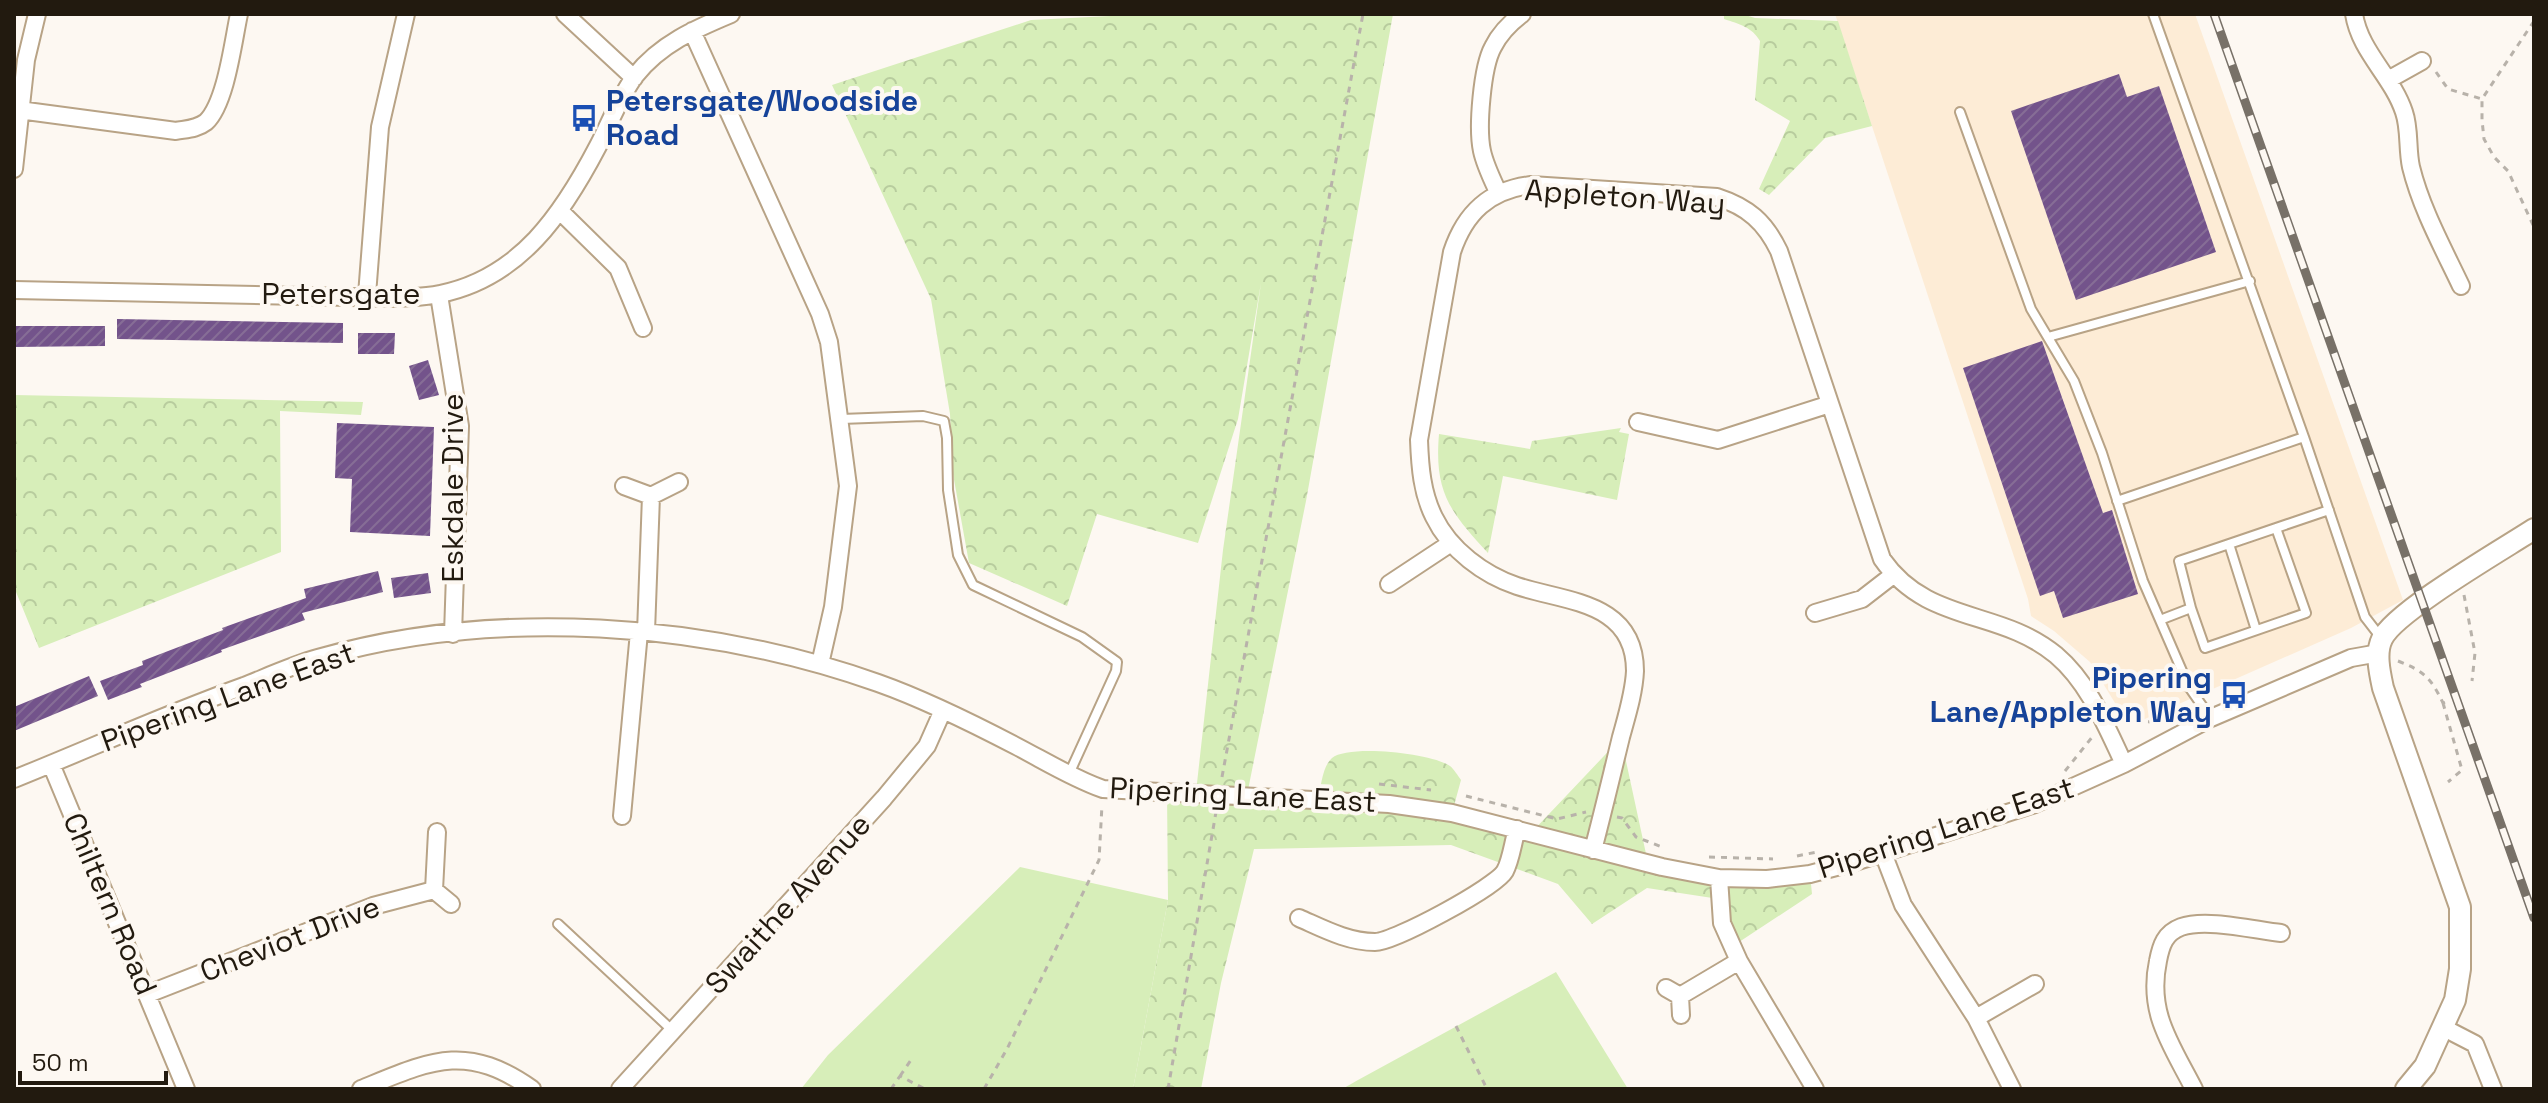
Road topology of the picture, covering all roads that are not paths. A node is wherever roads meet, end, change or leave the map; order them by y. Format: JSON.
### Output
{"nodes":[{"id":1,"x":37,"y":14,"type":"edge"},
{"id":2,"x":239,"y":14,"type":"edge"},
{"id":3,"x":406,"y":14,"type":"edge"},
{"id":4,"x":565,"y":14,"type":"edge"},
{"id":5,"x":731,"y":14,"type":"edge"},
{"id":6,"x":1522,"y":14,"type":"edge"},
{"id":7,"x":2153,"y":14,"type":"edge"},
{"id":8,"x":2354,"y":14,"type":"edge"},
{"id":9,"x":692,"y":31,"type":"junction"},
{"id":10,"x":2422,"y":61,"type":"road end"},
{"id":11,"x":634,"y":78,"type":"junction"},
{"id":12,"x":2388,"y":80,"type":"junction"},
{"id":13,"x":19,"y":110,"type":"junction"},
{"id":14,"x":1960,"y":112,"type":"dead end"},
{"id":15,"x":14,"y":169,"type":"edge"},
{"id":16,"x":1498,"y":192,"type":"junction"},
{"id":17,"x":561,"y":212,"type":"junction"},
{"id":18,"x":2250,"y":281,"type":"junction"},
{"id":19,"x":2461,"y":286,"type":"dead end"},
{"id":20,"x":14,"y":290,"type":"edge"},
{"id":21,"x":367,"y":295,"type":"junction"},
{"id":22,"x":439,"y":295,"type":"junction"},
{"id":23,"x":643,"y":328,"type":"dead end"},
{"id":24,"x":2048,"y":337,"type":"junction"},
{"id":25,"x":1830,"y":404,"type":"junction"},
{"id":26,"x":841,"y":419,"type":"junction"},
{"id":27,"x":1638,"y":422,"type":"dead end"},
{"id":28,"x":2304,"y":437,"type":"junction"},
{"id":29,"x":679,"y":482,"type":"dead end"},
{"id":30,"x":624,"y":486,"type":"dead end"},
{"id":31,"x":651,"y":496,"type":"junction"},
{"id":32,"x":2117,"y":501,"type":"junction"},
{"id":33,"x":2329,"y":510,"type":"junction"},
{"id":34,"x":2276,"y":528,"type":"junction"},
{"id":35,"x":2534,"y":529,"type":"edge"},
{"id":36,"x":1451,"y":543,"type":"junction"},
{"id":37,"x":2229,"y":544,"type":"junction"},
{"id":38,"x":1893,"y":575,"type":"junction"},
{"id":39,"x":1389,"y":584,"type":"dead end"},
{"id":40,"x":2191,"y":608,"type":"junction"},
{"id":41,"x":1815,"y":613,"type":"dead end"},
{"id":42,"x":2160,"y":620,"type":"junction"},
{"id":43,"x":2256,"y":630,"type":"junction"},
{"id":44,"x":642,"y":632,"type":"junction"},
{"id":45,"x":453,"y":634,"type":"junction"},
{"id":46,"x":2381,"y":646,"type":"junction"},
{"id":47,"x":820,"y":664,"type":"junction"},
{"id":48,"x":943,"y":710,"type":"junction"},
{"id":49,"x":2211,"y":718,"type":"junction"},
{"id":50,"x":51,"y":764,"type":"junction"},
{"id":51,"x":2124,"y":764,"type":"junction"},
{"id":52,"x":1068,"y":775,"type":"junction"},
{"id":53,"x":14,"y":779,"type":"edge"},
{"id":54,"x":622,"y":816,"type":"dead end"},
{"id":55,"x":1517,"y":829,"type":"junction"},
{"id":56,"x":437,"y":832,"type":"dead end"},
{"id":57,"x":1593,"y":850,"type":"junction"},
{"id":58,"x":1883,"y":853,"type":"junction"},
{"id":59,"x":1719,"y":878,"type":"junction"},
{"id":60,"x":434,"y":890,"type":"junction"},
{"id":61,"x":451,"y":904,"type":"dead end"},
{"id":62,"x":1299,"y":918,"type":"dead end"},
{"id":63,"x":558,"y":924,"type":"dead end"},
{"id":64,"x":2281,"y":933,"type":"dead end"},
{"id":65,"x":1739,"y":961,"type":"junction"},
{"id":66,"x":2035,"y":984,"type":"dead end"},
{"id":67,"x":148,"y":994,"type":"junction"},
{"id":68,"x":1681,"y":1015,"type":"dead end"},
{"id":69,"x":1976,"y":1018,"type":"junction"},
{"id":70,"x":2444,"y":1028,"type":"junction"},
{"id":71,"x":673,"y":1031,"type":"junction"},
{"id":72,"x":186,"y":1089,"type":"edge"},
{"id":73,"x":361,"y":1089,"type":"edge"},
{"id":74,"x":532,"y":1089,"type":"edge"},
{"id":75,"x":620,"y":1089,"type":"edge"},
{"id":76,"x":1815,"y":1089,"type":"edge"},
{"id":77,"x":2012,"y":1089,"type":"edge"},
{"id":78,"x":2194,"y":1089,"type":"edge"},
{"id":79,"x":2406,"y":1089,"type":"edge"},
{"id":80,"x":2493,"y":1089,"type":"edge"}],
"edges":[{"from":1,"to":13,"type":"street"},
{"from":2,"to":13,"type":"street"},
{"from":3,"to":21,"type":"street"},
{"from":4,"to":11,"type":"street"},
{"from":5,"to":9,"type":"street","name":"Petersgate"},
{"from":6,"to":16,"type":"street"},
{"from":7,"to":18,"type":"lane"},
{"from":8,"to":12,"type":"street"},
{"from":9,"to":11,"type":"street","name":"Petersgate"},
{"from":9,"to":26,"type":"street"},
{"from":10,"to":12,"type":"street"},
{"from":11,"to":17,"type":"street","name":"Petersgate"},
{"from":12,"to":19,"type":"street"},
{"from":13,"to":15,"type":"street"},
{"from":14,"to":24,"type":"lane"},
{"from":16,"to":25,"type":"street","name":"Appleton Way"},
{"from":16,"to":36,"type":"street","name":"Appleton Way"},
{"from":17,"to":22,"type":"street","name":"Petersgate"},
{"from":17,"to":23,"type":"street"},
{"from":18,"to":24,"type":"lane"},
{"from":18,"to":28,"type":"lane"},
{"from":20,"to":21,"type":"street","name":"Petersgate"},
{"from":21,"to":22,"type":"street","name":"Petersgate"},
{"from":22,"to":45,"type":"street","name":"Eskdale Drive"},
{"from":24,"to":32,"type":"lane"},
{"from":25,"to":27,"type":"street"},
{"from":25,"to":38,"type":"street","name":"Appleton Way"},
{"from":26,"to":47,"type":"street"},
{"from":26,"to":52,"type":"lane"},
{"from":28,"to":32,"type":"lane"},
{"from":28,"to":33,"type":"lane"},
{"from":29,"to":31,"type":"street"},
{"from":30,"to":31,"type":"street"},
{"from":31,"to":44,"type":"street"},
{"from":32,"to":42,"type":"lane"},
{"from":33,"to":34,"type":"lane"},
{"from":33,"to":46,"type":"lane"},
{"from":34,"to":37,"type":"lane"},
{"from":34,"to":43,"type":"lane"},
{"from":35,"to":46,"type":"street"},
{"from":36,"to":39,"type":"street"},
{"from":36,"to":57,"type":"street","name":"Appleton Way"},
{"from":37,"to":40,"type":"lane"},
{"from":37,"to":43,"type":"lane"},
{"from":38,"to":41,"type":"street"},
{"from":38,"to":51,"type":"street","name":"Appleton Way"},
{"from":40,"to":42,"type":"lane"},
{"from":40,"to":43,"type":"lane"},
{"from":42,"to":49,"type":"lane"},
{"from":44,"to":45,"type":"street","name":"Pipering Lane East"},
{"from":44,"to":47,"type":"street","name":"Pipering Lane East"},
{"from":44,"to":54,"type":"street"},
{"from":45,"to":50,"type":"street","name":"Pipering Lane East"},
{"from":46,"to":49,"type":"street","name":"Pipering Lane East"},
{"from":46,"to":70,"type":"street"},
{"from":47,"to":48,"type":"street","name":"Pipering Lane East"},
{"from":48,"to":52,"type":"street","name":"Pipering Lane East"},
{"from":48,"to":71,"type":"street","name":"Swaithe Avenue"},
{"from":49,"to":51,"type":"street","name":"Pipering Lane East"},
{"from":50,"to":53,"type":"street","name":"Pipering Lane East"},
{"from":50,"to":67,"type":"street","name":"Chiltern Road"},
{"from":51,"to":58,"type":"street","name":"Pipering Lane East"},
{"from":52,"to":55,"type":"street","name":"Pipering Lane East"},
{"from":55,"to":57,"type":"street","name":"Pipering Lane East"},
{"from":55,"to":62,"type":"street"},
{"from":56,"to":60,"type":"street"},
{"from":57,"to":59,"type":"street","name":"Pipering Lane East"},
{"from":58,"to":59,"type":"street","name":"Pipering Lane East"},
{"from":58,"to":69,"type":"street"},
{"from":59,"to":65,"type":"street"},
{"from":60,"to":61,"type":"street"},
{"from":60,"to":67,"type":"street","name":"Cheviot Drive"},
{"from":63,"to":71,"type":"lane"},
{"from":64,"to":78,"type":"street"},
{"from":65,"to":68,"type":"street"},
{"from":65,"to":76,"type":"street"},
{"from":66,"to":69,"type":"street"},
{"from":67,"to":72,"type":"street","name":"Chiltern Road"},
{"from":69,"to":77,"type":"street"},
{"from":70,"to":79,"type":"street"},
{"from":70,"to":80,"type":"street"},
{"from":71,"to":75,"type":"street","name":"Swaithe Avenue"},
{"from":73,"to":74,"type":"street"}]}
